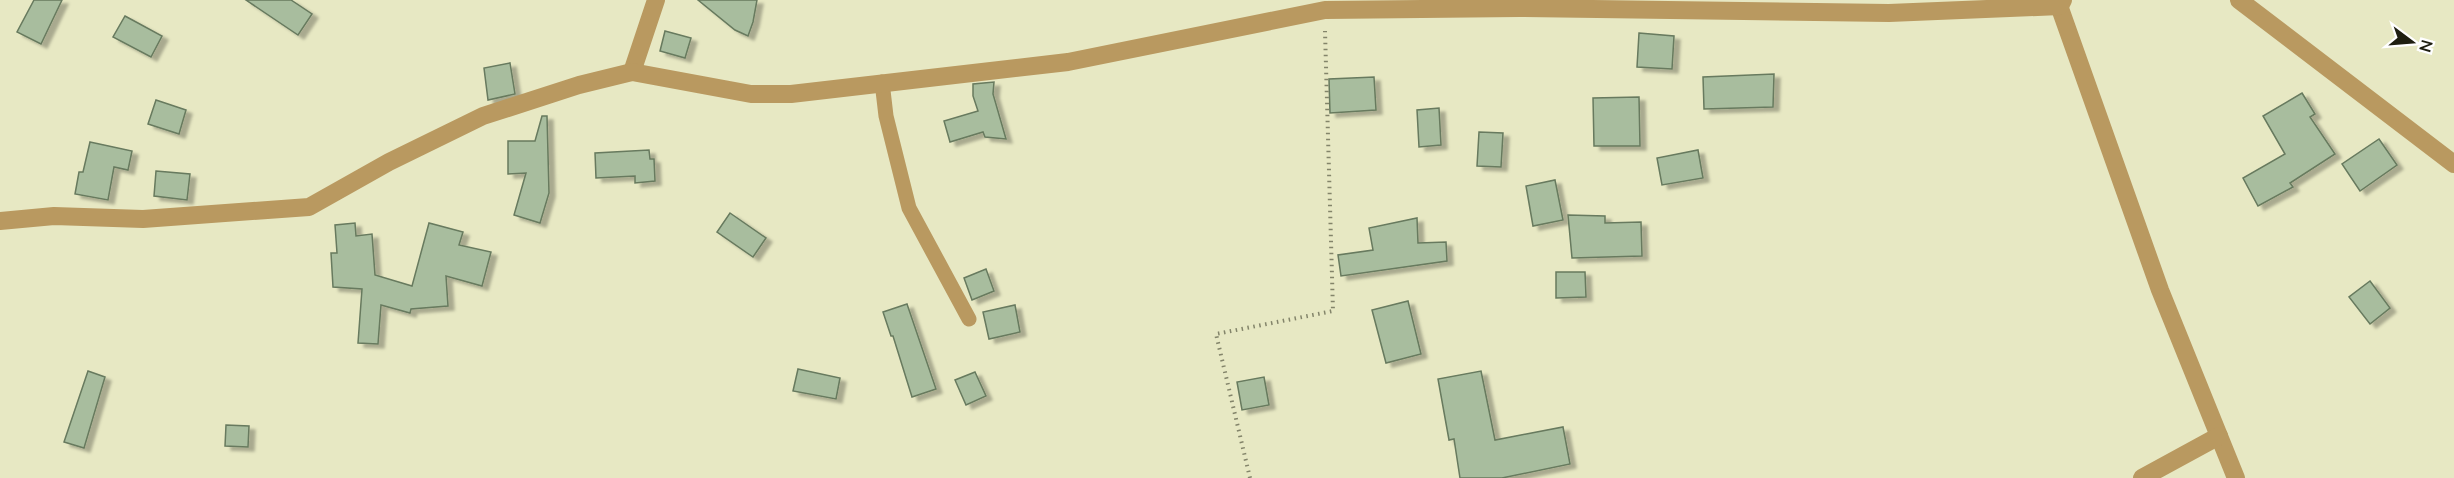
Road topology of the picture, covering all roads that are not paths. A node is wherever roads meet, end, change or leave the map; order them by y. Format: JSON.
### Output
{"nodes":[{"id":1,"x":656,"y":0,"type":"edge"},
{"id":2,"x":2239,"y":0,"type":"edge"},
{"id":3,"x":2060,"y":2,"type":"edge"},
{"id":4,"x":633,"y":72,"type":"junction"},
{"id":5,"x":882,"y":82,"type":"junction"},
{"id":6,"x":2454,"y":164,"type":"edge"},
{"id":7,"x":0,"y":221,"type":"edge"},
{"id":8,"x":969,"y":319,"type":"dead end"},
{"id":9,"x":2219,"y":436,"type":"junction"},
{"id":10,"x":2142,"y":478,"type":"edge"},
{"id":11,"x":2236,"y":478,"type":"edge"}],
"edges":[{"from":1,"to":4,"type":"street"},
{"from":2,"to":6,"type":"street"},
{"from":3,"to":5,"type":"street"},
{"from":3,"to":9,"type":"street"},
{"from":4,"to":5,"type":"street"},
{"from":4,"to":7,"type":"street"},
{"from":5,"to":8,"type":"lane"},
{"from":9,"to":10,"type":"street"},
{"from":9,"to":11,"type":"street"}]}
